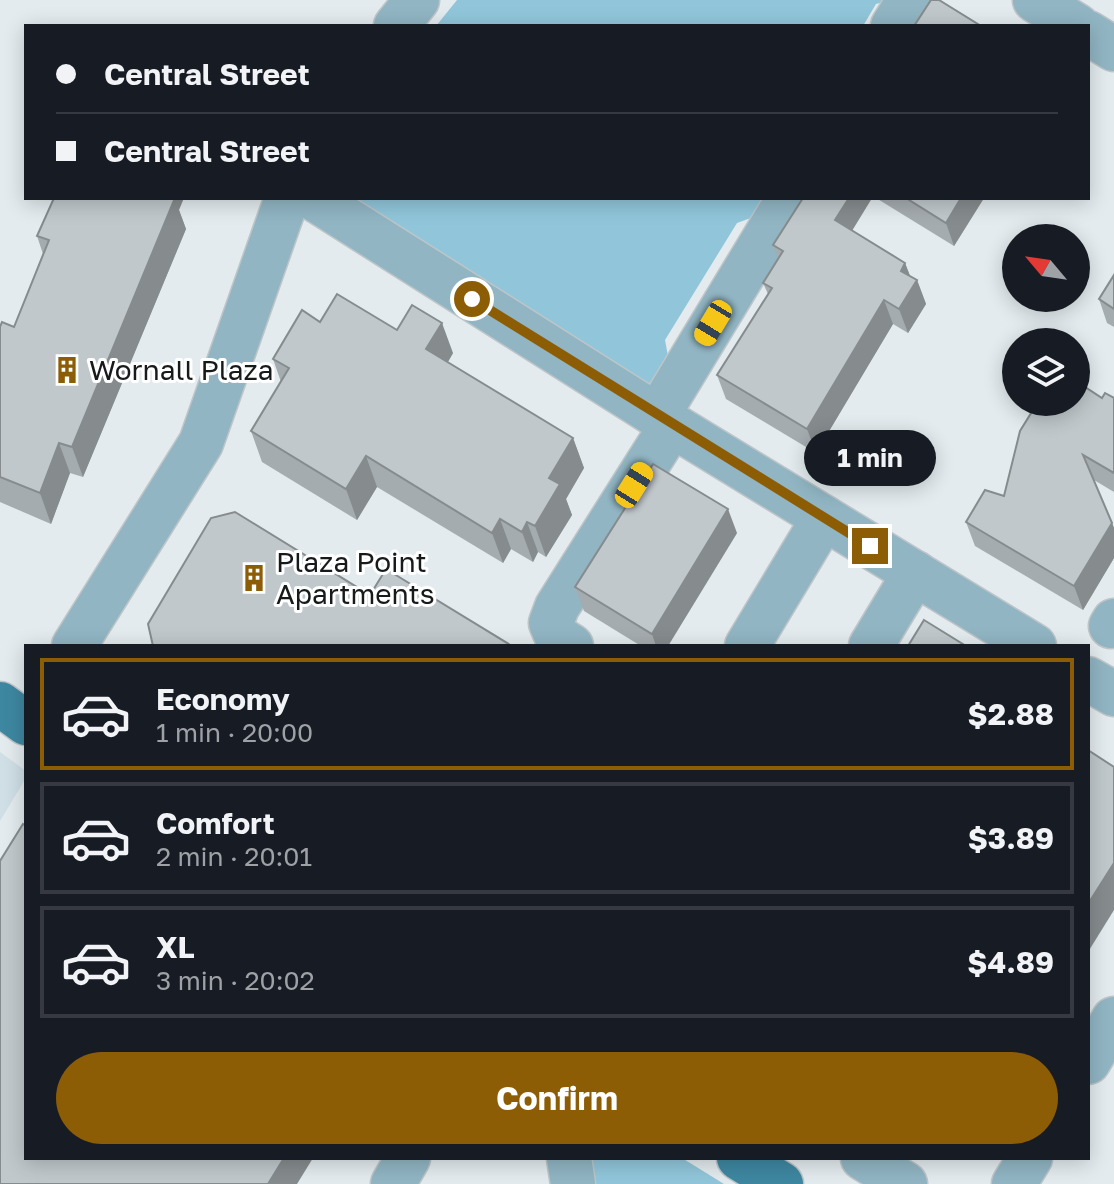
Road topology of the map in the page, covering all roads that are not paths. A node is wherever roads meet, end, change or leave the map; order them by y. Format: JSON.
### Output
{"nodes":[{"id":1,"x":417,"y":0,"type":"edge"},
{"id":2,"x":909,"y":0,"type":"edge"},
{"id":3,"x":1035,"y":0,"type":"edge"},
{"id":4,"x":398,"y":24,"type":"edge"},
{"id":5,"x":894,"y":24,"type":"edge"},
{"id":6,"x":1074,"y":24,"type":"edge"},
{"id":7,"x":1090,"y":34,"type":"edge"},
{"id":8,"x":1114,"y":49,"type":"edge"},
{"id":9,"x":286,"y":200,"type":"edge"},
{"id":10,"x":316,"y":200,"type":"edge"},
{"id":11,"x":788,"y":200,"type":"edge"},
{"id":12,"x":665,"y":421,"type":"junction"},
{"id":13,"x":824,"y":518,"type":"junction"},
{"id":14,"x":915,"y":573,"type":"junction"},
{"id":15,"x":75,"y":644,"type":"edge"},
{"id":16,"x":568,"y":644,"type":"edge"},
{"id":17,"x":748,"y":644,"type":"edge"},
{"id":18,"x":872,"y":644,"type":"edge"},
{"id":19,"x":1031,"y":644,"type":"edge"},
{"id":20,"x":1090,"y":680,"type":"edge"},
{"id":21,"x":1114,"y":694,"type":"edge"},
{"id":22,"x":1114,"y":1019,"type":"edge"},
{"id":23,"x":1090,"y":1059,"type":"edge"},
{"id":24,"x":407,"y":1160,"type":"edge"},
{"id":25,"x":569,"y":1160,"type":"edge"},
{"id":26,"x":742,"y":1160,"type":"edge"},
{"id":27,"x":866,"y":1160,"type":"edge"},
{"id":28,"x":1029,"y":1160,"type":"edge"},
{"id":29,"x":393,"y":1184,"type":"edge"},
{"id":30,"x":573,"y":1184,"type":"edge"},
{"id":31,"x":781,"y":1184,"type":"edge"},
{"id":32,"x":905,"y":1184,"type":"edge"},
{"id":33,"x":1014,"y":1184,"type":"edge"}],
"edges":[{"from":1,"to":4,"type":"street"},
{"from":2,"to":5,"type":"street"},
{"from":3,"to":6,"type":"street"},
{"from":7,"to":8,"type":"street"},
{"from":9,"to":15,"type":"street"},
{"from":10,"to":12,"type":"street"},
{"from":11,"to":12,"type":"street"},
{"from":12,"to":13,"type":"street"},
{"from":12,"to":16,"type":"street"},
{"from":13,"to":14,"type":"street"},
{"from":13,"to":17,"type":"street"},
{"from":14,"to":18,"type":"street"},
{"from":14,"to":19,"type":"street"},
{"from":20,"to":21,"type":"street"},
{"from":22,"to":23,"type":"street"},
{"from":24,"to":29,"type":"street"},
{"from":25,"to":30,"type":"street"},
{"from":26,"to":31,"type":"main road"},
{"from":27,"to":32,"type":"street"},
{"from":28,"to":33,"type":"street"}]}
